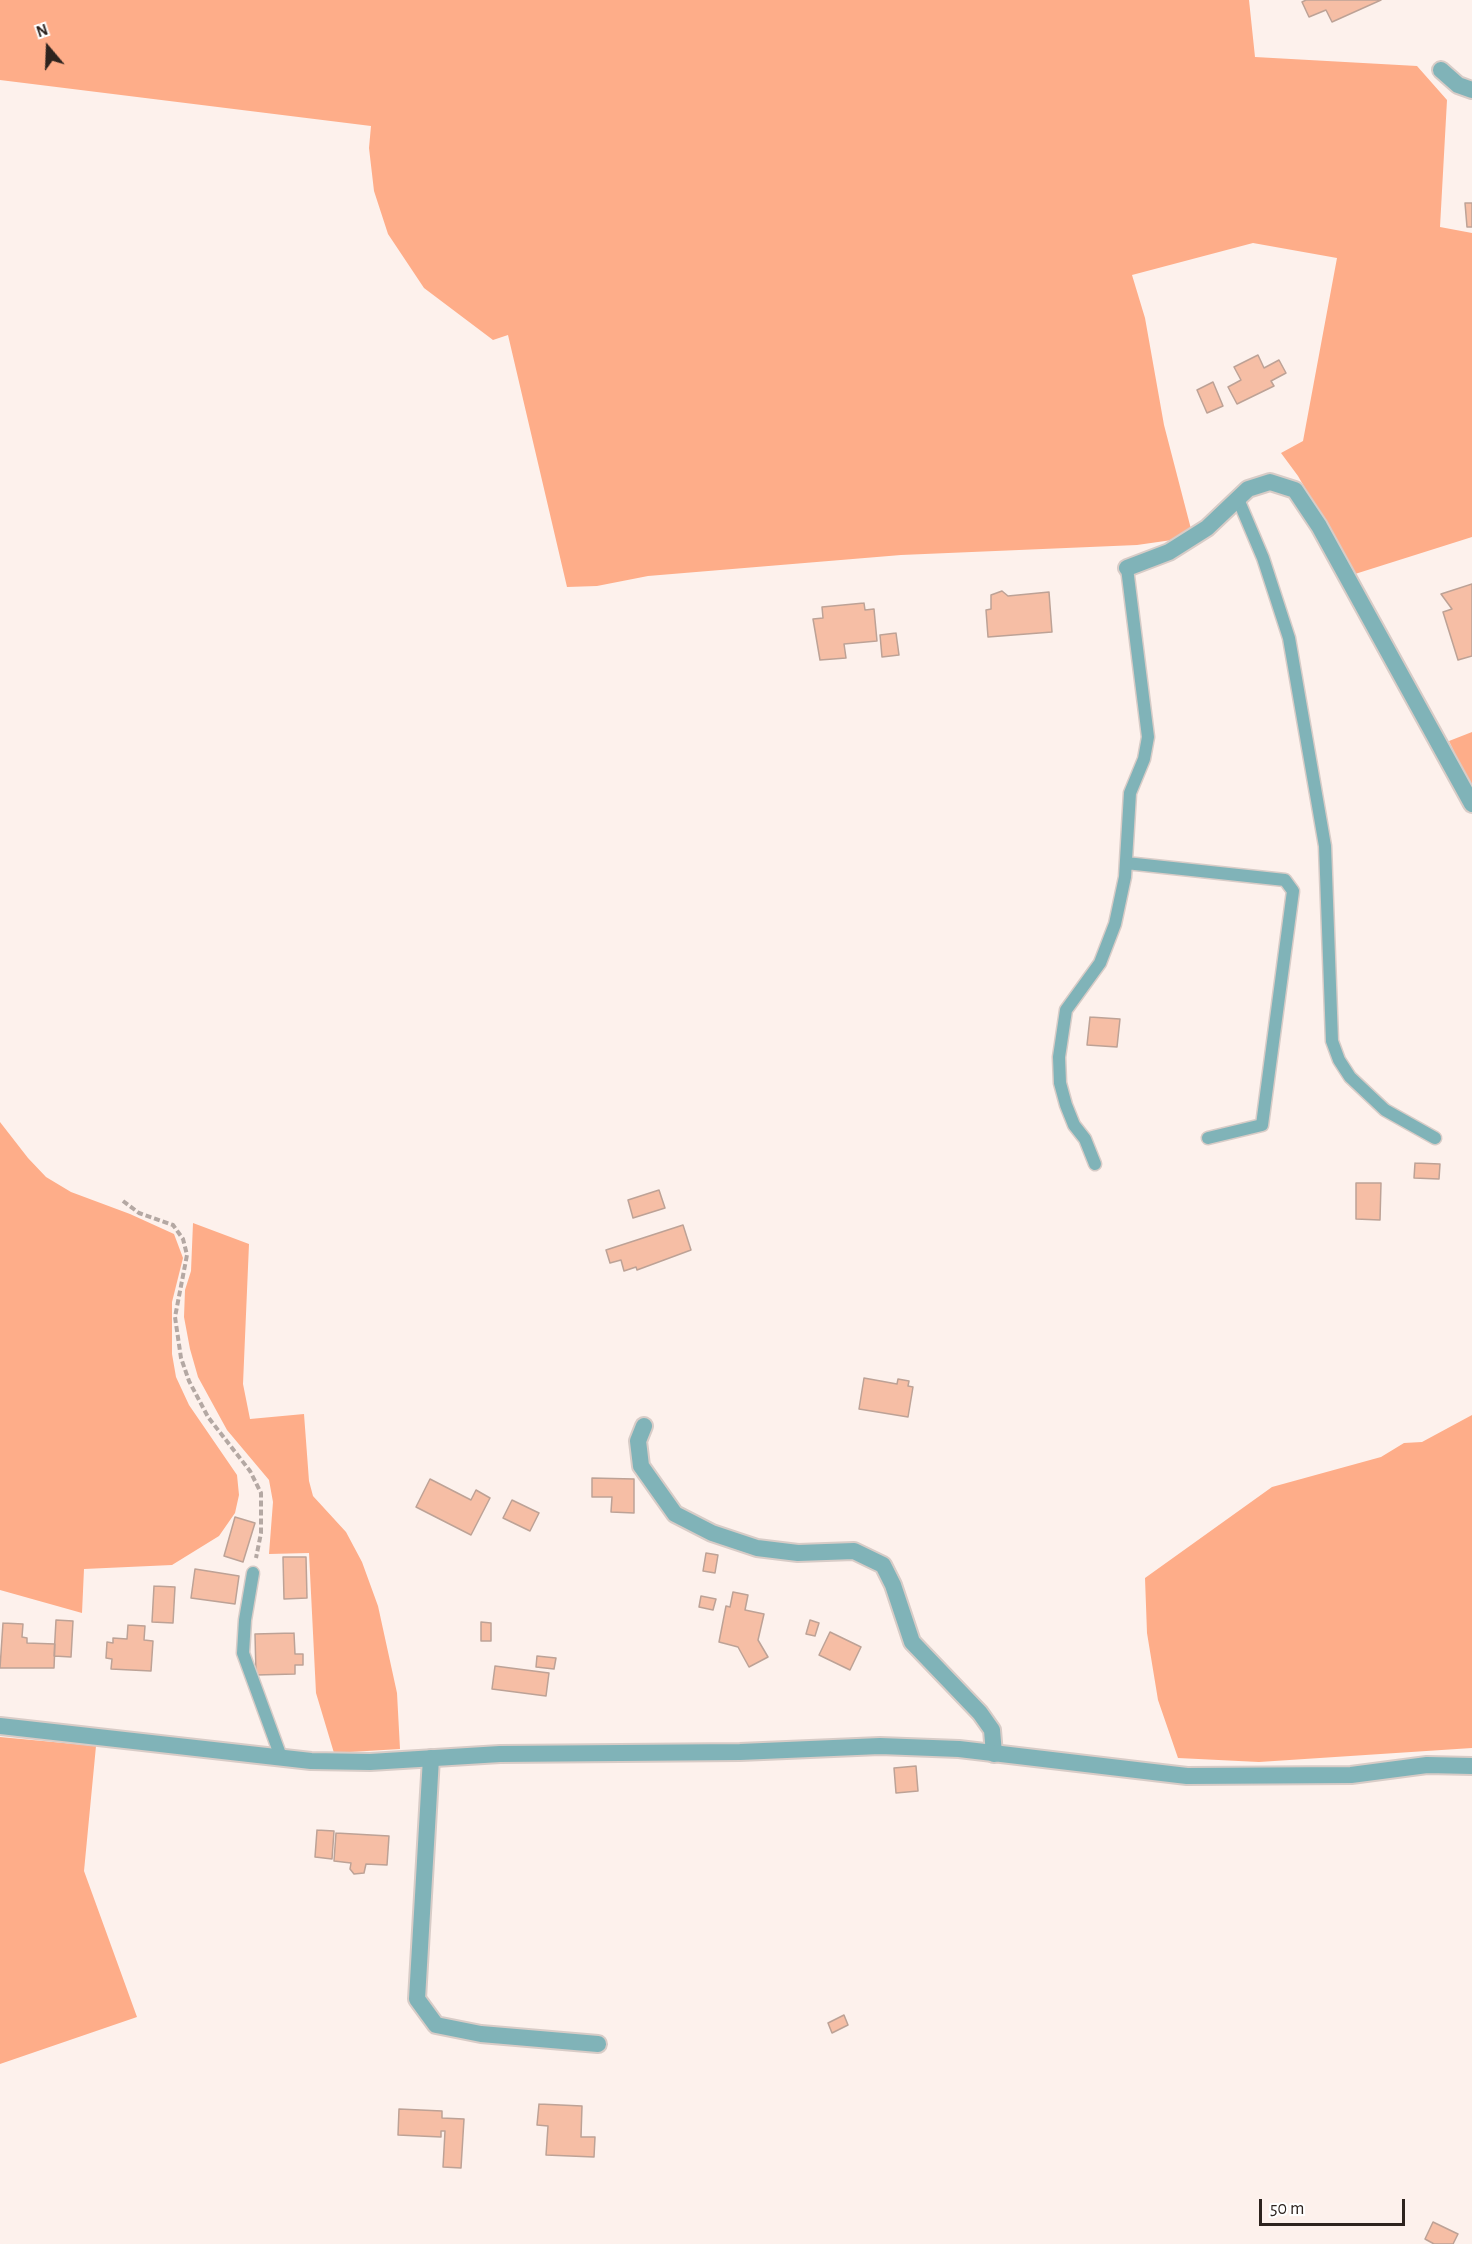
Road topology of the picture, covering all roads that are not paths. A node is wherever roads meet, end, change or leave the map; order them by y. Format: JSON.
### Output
{"nodes":[{"id":1,"x":1442,"y":70,"type":"dead end"},
{"id":2,"x":1472,"y":90,"type":"edge"},
{"id":3,"x":1238,"y":499,"type":"junction"},
{"id":4,"x":1127,"y":568,"type":"joint"},
{"id":5,"x":1472,"y":804,"type":"edge"},
{"id":6,"x":1126,"y":863,"type":"junction"},
{"id":7,"x":1208,"y":1138,"type":"dead end"},
{"id":8,"x":1434,"y":1138,"type":"dead end"},
{"id":9,"x":1095,"y":1164,"type":"dead end"},
{"id":10,"x":644,"y":1426,"type":"dead end"},
{"id":11,"x":253,"y":1573,"type":"road end"},
{"id":12,"x":0,"y":1726,"type":"edge"},
{"id":13,"x":994,"y":1754,"type":"junction"},
{"id":14,"x":280,"y":1757,"type":"junction"},
{"id":15,"x":430,"y":1758,"type":"junction"},
{"id":16,"x":1472,"y":1766,"type":"edge"},
{"id":17,"x":598,"y":2044,"type":"dead end"}],
"edges":[{"from":1,"to":2,"type":"street"},
{"from":3,"to":4,"type":"street"},
{"from":3,"to":5,"type":"street"},
{"from":3,"to":8,"type":"lane"},
{"from":4,"to":6,"type":"lane"},
{"from":6,"to":7,"type":"lane"},
{"from":6,"to":9,"type":"lane"},
{"from":10,"to":13,"type":"street"},
{"from":11,"to":14,"type":"lane"},
{"from":12,"to":14,"type":"street"},
{"from":13,"to":15,"type":"street"},
{"from":13,"to":16,"type":"street"},
{"from":14,"to":15,"type":"street"},
{"from":15,"to":17,"type":"street"}]}
